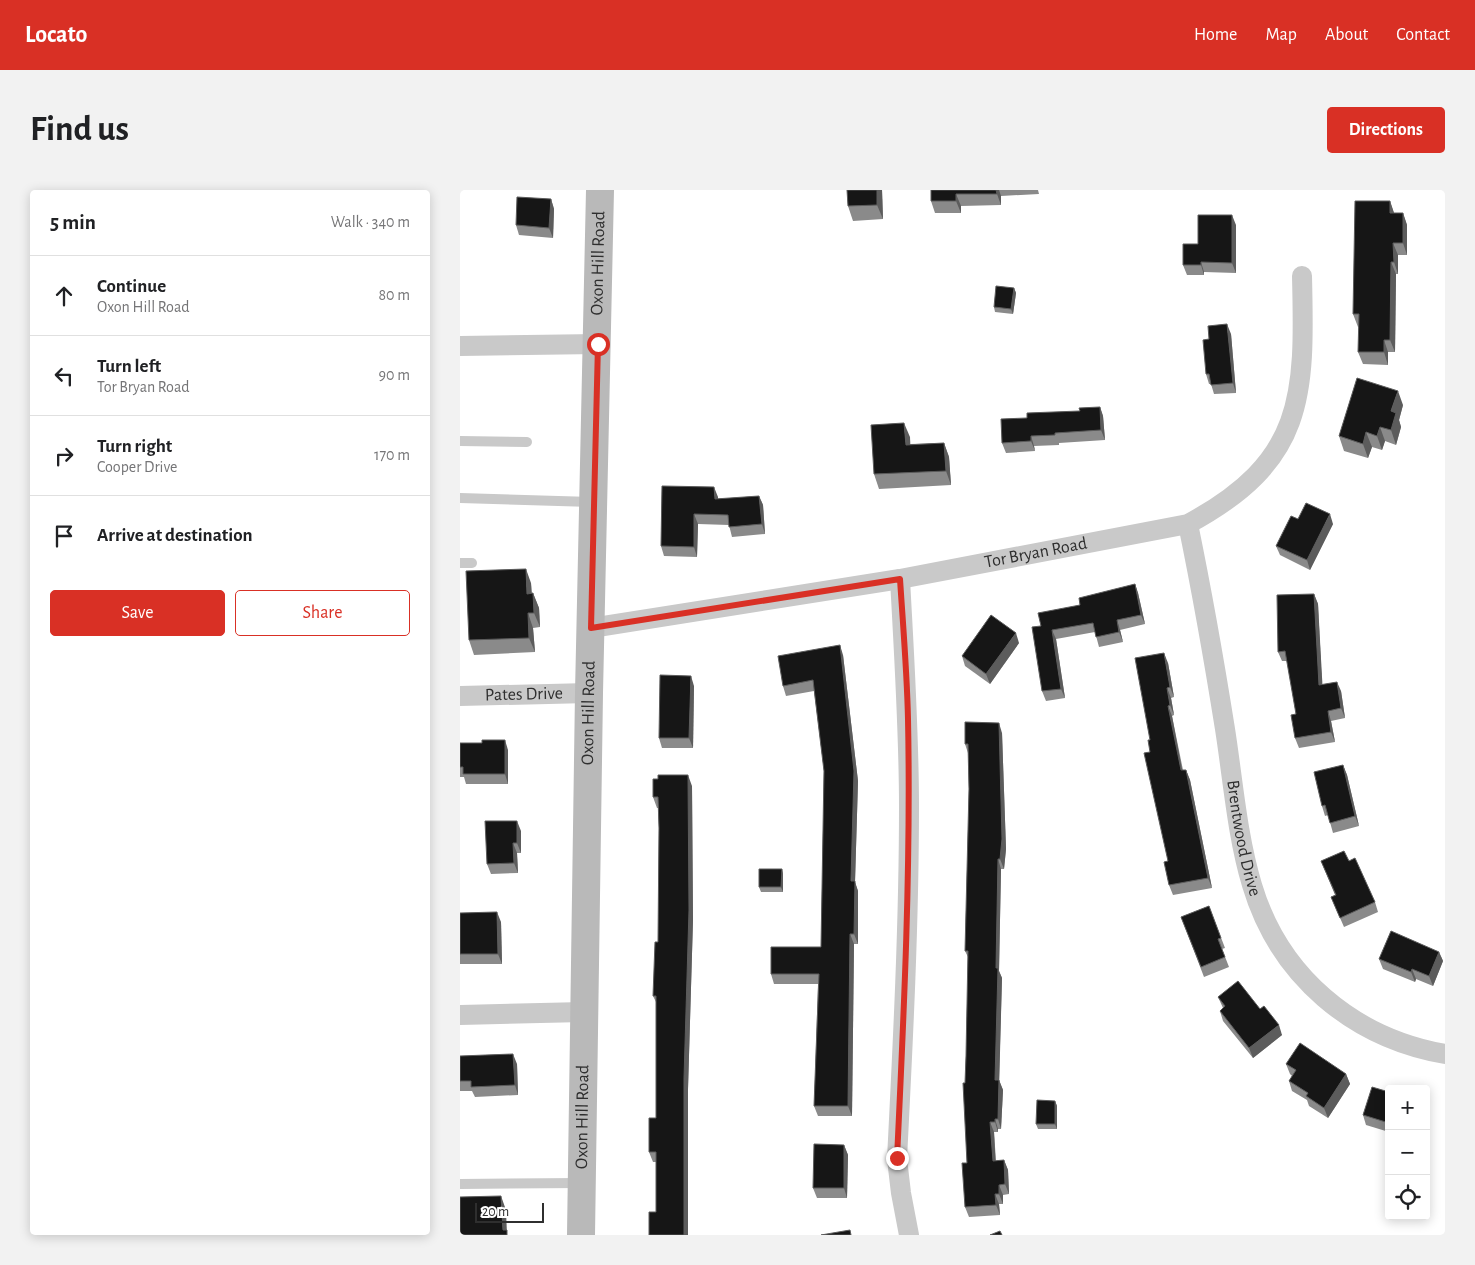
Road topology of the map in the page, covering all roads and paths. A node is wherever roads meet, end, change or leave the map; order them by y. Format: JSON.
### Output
{"nodes":[{"id":1,"x":600,"y":190,"type":"edge"},
{"id":2,"x":1302,"y":276,"type":"dead end"},
{"id":3,"x":598,"y":344,"type":"junction"},
{"id":4,"x":460,"y":346,"type":"edge"},
{"id":5,"x":460,"y":441,"type":"edge"},
{"id":6,"x":527,"y":442,"type":"dead end"},
{"id":7,"x":460,"y":498,"type":"edge"},
{"id":8,"x":594,"y":502,"type":"junction"},
{"id":9,"x":1188,"y":524,"type":"junction"},
{"id":10,"x":460,"y":563,"type":"edge"},
{"id":11,"x":472,"y":563,"type":"dead end"},
{"id":12,"x":900,"y":579,"type":"junction"},
{"id":13,"x":591,"y":628,"type":"junction"},
{"id":14,"x":589,"y":693,"type":"junction"},
{"id":15,"x":460,"y":696,"type":"edge"},
{"id":16,"x":584,"y":1012,"type":"junction"},
{"id":17,"x":460,"y":1015,"type":"edge"},
{"id":18,"x":1445,"y":1054,"type":"edge"},
{"id":19,"x":582,"y":1183,"type":"junction"},
{"id":20,"x":460,"y":1184,"type":"edge"},
{"id":21,"x":582,"y":1235,"type":"edge"},
{"id":22,"x":909,"y":1235,"type":"edge"}],
"edges":[{"from":1,"to":3,"type":"main road","name":"Oxon Hill Road"},
{"from":2,"to":9,"type":"street","name":"Tor Bryan Road"},
{"from":3,"to":4,"type":"street"},
{"from":3,"to":8,"type":"main road","name":"Oxon Hill Road"},
{"from":5,"to":6,"type":"lane"},
{"from":7,"to":8,"type":"lane"},
{"from":8,"to":13,"type":"main road","name":"Oxon Hill Road"},
{"from":9,"to":12,"type":"street","name":"Tor Bryan Road"},
{"from":9,"to":18,"type":"street","name":"Brentwood Drive"},
{"from":10,"to":11,"type":"lane"},
{"from":12,"to":13,"type":"street","name":"Tor Bryan Road"},
{"from":12,"to":22,"type":"street"},
{"from":13,"to":14,"type":"main road","name":"Oxon Hill Road"},
{"from":14,"to":15,"type":"street","name":"Pates Drive"},
{"from":14,"to":16,"type":"main road","name":"Oxon Hill Road"},
{"from":16,"to":17,"type":"street"},
{"from":16,"to":19,"type":"main road","name":"Oxon Hill Road"},
{"from":19,"to":20,"type":"lane"},
{"from":19,"to":21,"type":"main road","name":"Oxon Hill Road"}]}
